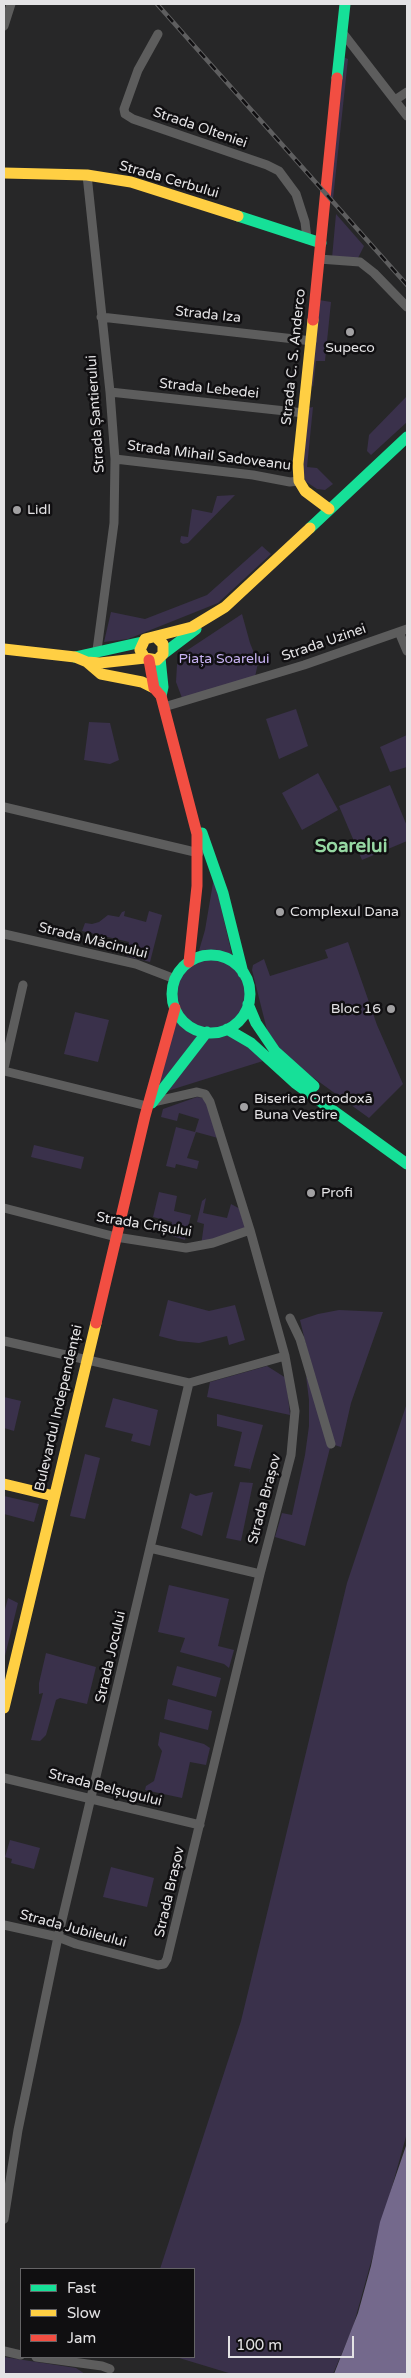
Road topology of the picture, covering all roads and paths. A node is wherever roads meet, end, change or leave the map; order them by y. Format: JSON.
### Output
{"nodes":[{"id":1,"x":11,"y":4,"type":"edge"},
{"id":2,"x":345,"y":4,"type":"edge"},
{"id":3,"x":4,"y":26,"type":"edge"},
{"id":4,"x":342,"y":32,"type":"junction"},
{"id":5,"x":158,"y":34,"type":"dead end"},
{"id":6,"x":407,"y":92,"type":"edge"},
{"id":7,"x":396,"y":100,"type":"junction"},
{"id":8,"x":407,"y":116,"type":"edge"},
{"id":9,"x":4,"y":173,"type":"edge"},
{"id":10,"x":87,"y":175,"type":"junction"},
{"id":11,"x":307,"y":239,"type":"junction"},
{"id":12,"x":321,"y":243,"type":"junction"},
{"id":13,"x":319,"y":260,"type":"junction"},
{"id":14,"x":407,"y":307,"type":"edge"},
{"id":15,"x":101,"y":317,"type":"junction"},
{"id":16,"x":312,"y":341,"type":"junction"},
{"id":17,"x":110,"y":392,"type":"junction"},
{"id":18,"x":304,"y":413,"type":"junction"},
{"id":19,"x":407,"y":437,"type":"edge"},
{"id":20,"x":115,"y":459,"type":"junction"},
{"id":21,"x":299,"y":481,"type":"junction"},
{"id":22,"x":329,"y":509,"type":"junction"},
{"id":23,"x":211,"y":616,"type":"junction"},
{"id":24,"x":403,"y":630,"type":"edge"},
{"id":25,"x":156,"y":637,"type":"junction"},
{"id":26,"x":142,"y":642,"type":"junction"},
{"id":27,"x":4,"y":649,"type":"edge"},
{"id":28,"x":96,"y":650,"type":"junction"},
{"id":29,"x":407,"y":651,"type":"edge"},
{"id":30,"x":75,"y":657,"type":"junction"},
{"id":31,"x":154,"y":657,"type":"junction"},
{"id":32,"x":88,"y":662,"type":"junction"},
{"id":33,"x":159,"y":697,"type":"junction"},
{"id":34,"x":186,"y":786,"type":"junction"},
{"id":35,"x":4,"y":807,"type":"edge"},
{"id":36,"x":199,"y":853,"type":"junction"},
{"id":37,"x":4,"y":934,"type":"edge"},
{"id":38,"x":188,"y":962,"type":"junction"},
{"id":39,"x":244,"y":973,"type":"junction"},
{"id":40,"x":175,"y":979,"type":"junction"},
{"id":41,"x":23,"y":985,"type":"dead end"},
{"id":42,"x":248,"y":1004,"type":"junction"},
{"id":43,"x":175,"y":1008,"type":"junction"},
{"id":44,"x":227,"y":1029,"type":"junction"},
{"id":45,"x":207,"y":1032,"type":"junction"},
{"id":46,"x":4,"y":1070,"type":"edge"},
{"id":47,"x":149,"y":1108,"type":"junction"},
{"id":48,"x":354,"y":1122,"type":"junction"},
{"id":49,"x":407,"y":1154,"type":"edge"},
{"id":50,"x":407,"y":1164,"type":"edge"},
{"id":51,"x":4,"y":1208,"type":"edge"},
{"id":52,"x":250,"y":1230,"type":"junction"},
{"id":53,"x":116,"y":1237,"type":"junction"},
{"id":54,"x":290,"y":1318,"type":"dead end"},
{"id":55,"x":4,"y":1340,"type":"edge"},
{"id":56,"x":285,"y":1356,"type":"junction"},
{"id":57,"x":86,"y":1359,"type":"junction"},
{"id":58,"x":189,"y":1383,"type":"junction"},
{"id":59,"x":331,"y":1444,"type":"dead end"},
{"id":60,"x":4,"y":1484,"type":"edge"},
{"id":61,"x":54,"y":1496,"type":"junction"},
{"id":62,"x":150,"y":1548,"type":"junction"},
{"id":63,"x":260,"y":1574,"type":"junction"},
{"id":64,"x":4,"y":1708,"type":"edge"},
{"id":65,"x":4,"y":1778,"type":"edge"},
{"id":66,"x":92,"y":1799,"type":"junction"},
{"id":67,"x":200,"y":1826,"type":"junction"},
{"id":68,"x":4,"y":1925,"type":"edge"},
{"id":69,"x":58,"y":1937,"type":"junction"},
{"id":70,"x":164,"y":1964,"type":"joint"},
{"id":71,"x":4,"y":2219,"type":"edge"},
{"id":72,"x":4,"y":2351,"type":"edge"},
{"id":73,"x":20,"y":2355,"type":"edge"},
{"id":74,"x":43,"y":2358,"type":"edge"},
{"id":75,"x":110,"y":2369,"type":"dead end"}],
"edges":[{"from":1,"to":3,"type":"street"},
{"from":2,"to":4,"type":"main road","name":"Strada C. S. Anderco"},
{"from":4,"to":7,"type":"street"},
{"from":4,"to":12,"type":"main road","name":"Strada C. S. Anderco"},
{"from":5,"to":11,"type":"street","name":"Strada Olteniei"},
{"from":6,"to":7,"type":"street"},
{"from":7,"to":8,"type":"street"},
{"from":9,"to":10,"type":"main road","name":"Strada Cerbului"},
{"from":10,"to":11,"type":"main road","name":"Strada Cerbului"},
{"from":10,"to":15,"type":"street","name":"Strada Șantierului"},
{"from":11,"to":12,"type":"main road","name":"Strada Cerbului"},
{"from":12,"to":13,"type":"main road","name":"Strada C. S. Anderco"},
{"from":13,"to":14,"type":"street"},
{"from":13,"to":16,"type":"main road","name":"Strada C. S. Anderco"},
{"from":15,"to":16,"type":"street","name":"Strada Iza"},
{"from":15,"to":17,"type":"street","name":"Strada Șantierului"},
{"from":16,"to":18,"type":"main road","name":"Strada C. S. Anderco"},
{"from":17,"to":18,"type":"street","name":"Strada Lebedei"},
{"from":17,"to":20,"type":"street","name":"Strada Șantierului"},
{"from":18,"to":21,"type":"main road","name":"Strada C. S. Anderco"},
{"from":19,"to":22,"type":"main road"},
{"from":20,"to":21,"type":"street","name":"Strada Mihail Sadoveanu"},
{"from":20,"to":28,"type":"street","name":"Strada Șantierului"},
{"from":21,"to":22,"type":"main road"},
{"from":22,"to":23,"type":"main road"},
{"from":23,"to":25,"type":"main road"},
{"from":23,"to":31,"type":"main road"},
{"from":24,"to":29,"type":"street"},
{"from":24,"to":33,"type":"street","name":"Strada Uzinei"},
{"from":25,"to":26,"type":"main road"},
{"from":25,"to":31,"type":"main road"},
{"from":26,"to":28,"type":"main road"},
{"from":26,"to":31,"type":"main road"},
{"from":27,"to":30,"type":"main road"},
{"from":28,"to":30,"type":"main road"},
{"from":30,"to":32,"type":"main road"},
{"from":31,"to":32,"type":"main road"},
{"from":31,"to":33,"type":"main road"},
{"from":32,"to":33,"type":"main road"},
{"from":33,"to":34,"type":"main road"},
{"from":34,"to":36,"type":"main road"},
{"from":34,"to":39,"type":"main road"},
{"from":35,"to":36,"type":"street"},
{"from":36,"to":38,"type":"main road"},
{"from":37,"to":40,"type":"street","name":"Strada Măcinului"},
{"from":38,"to":39,"type":"main road"},
{"from":38,"to":40,"type":"main road"},
{"from":39,"to":42,"type":"main road"},
{"from":40,"to":43,"type":"main road","name":"Bulevardul Independenței"},
{"from":41,"to":46,"type":"street"},
{"from":42,"to":44,"type":"main road"},
{"from":42,"to":48,"type":"main road"},
{"from":43,"to":45,"type":"main road"},
{"from":43,"to":47,"type":"main road","name":"Bulevardul Independenței"},
{"from":44,"to":45,"type":"main road"},
{"from":44,"to":48,"type":"main road"},
{"from":45,"to":47,"type":"main road","name":"Bulevardul Independenței"},
{"from":46,"to":47,"type":"street"},
{"from":47,"to":52,"type":"street","name":"Strada Brașov"},
{"from":47,"to":53,"type":"main road","name":"Bulevardul Independenței"},
{"from":48,"to":49,"type":"main road"},
{"from":48,"to":50,"type":"main road"},
{"from":51,"to":53,"type":"street","name":"Strada Crișului"},
{"from":52,"to":53,"type":"street","name":"Strada Crișului"},
{"from":52,"to":56,"type":"street","name":"Strada Brașov"},
{"from":53,"to":57,"type":"main road","name":"Bulevardul Independenței"},
{"from":54,"to":59,"type":"street"},
{"from":55,"to":57,"type":"street"},
{"from":56,"to":58,"type":"street"},
{"from":56,"to":63,"type":"street","name":"Strada Brașov"},
{"from":57,"to":58,"type":"street"},
{"from":57,"to":61,"type":"main road","name":"Bulevardul Independenței"},
{"from":58,"to":62,"type":"street","name":"Strada Jocului"},
{"from":60,"to":61,"type":"main road"},
{"from":61,"to":64,"type":"main road","name":"Bulevardul Independenței"},
{"from":62,"to":63,"type":"street"},
{"from":62,"to":66,"type":"street","name":"Strada Jocului"},
{"from":63,"to":67,"type":"street","name":"Strada Brașov"},
{"from":65,"to":66,"type":"street","name":"Strada Belșugului"},
{"from":66,"to":67,"type":"street","name":"Strada Belșugului"},
{"from":66,"to":69,"type":"street","name":"Strada Jocului"},
{"from":67,"to":70,"type":"street","name":"Strada Brașov"},
{"from":68,"to":69,"type":"street","name":"Strada Jubileului"},
{"from":69,"to":70,"type":"street","name":"Strada Jubileului"},
{"from":69,"to":71,"type":"street","name":"Strada Jocului"},
{"from":72,"to":73,"type":"street"},
{"from":74,"to":75,"type":"street"}]}
